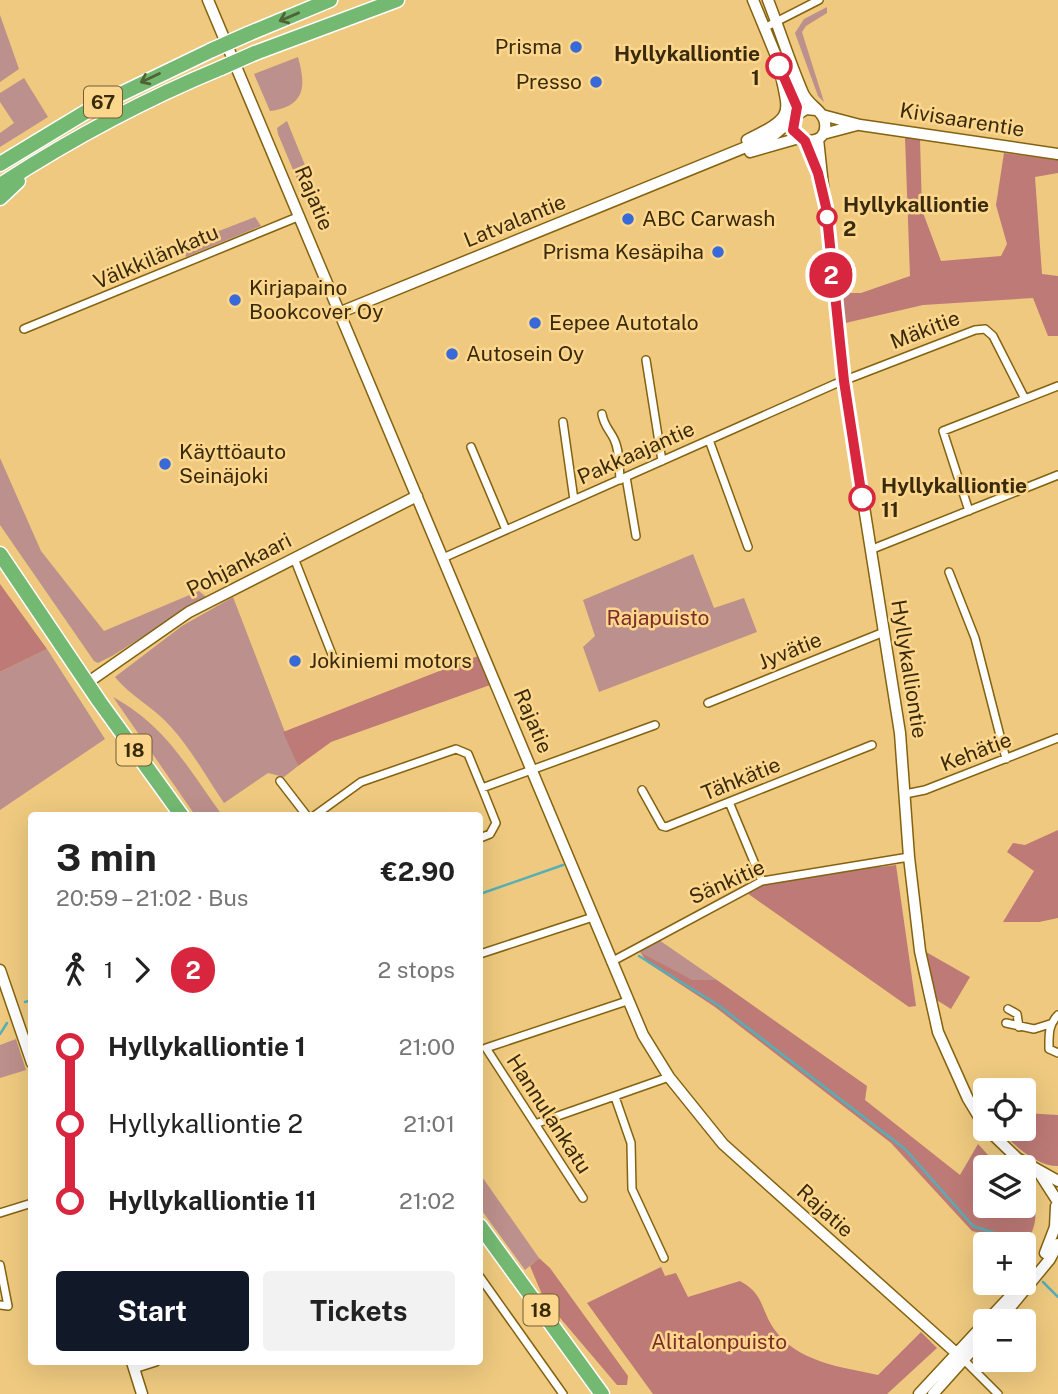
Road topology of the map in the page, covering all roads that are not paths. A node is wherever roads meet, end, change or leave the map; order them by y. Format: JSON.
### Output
{"nodes":[{"id":1,"x":208,"y":0,"type":"edge"},
{"id":2,"x":330,"y":0,"type":"edge"},
{"id":3,"x":381,"y":0,"type":"edge"},
{"id":4,"x":397,"y":0,"type":"edge"},
{"id":5,"x":753,"y":0,"type":"edge"},
{"id":6,"x":768,"y":0,"type":"edge"},
{"id":7,"x":819,"y":0,"type":"edge"},
{"id":8,"x":777,"y":23,"type":"junction"},
{"id":9,"x":764,"y":28,"type":"junction"},
{"id":10,"x":255,"y":53,"type":"junction"},
{"id":11,"x":779,"y":65,"type":"junction"},
{"id":12,"x":819,"y":112,"type":"junction"},
{"id":13,"x":795,"y":117,"type":"junction"},
{"id":14,"x":860,"y":125,"type":"junction"},
{"id":15,"x":821,"y":136,"type":"junction"},
{"id":16,"x":802,"y":140,"type":"junction"},
{"id":17,"x":50,"y":152,"type":"junction"},
{"id":18,"x":1058,"y":154,"type":"edge"},
{"id":19,"x":716,"y":158,"type":"junction"},
{"id":20,"x":0,"y":164,"type":"edge"},
{"id":21,"x":704,"y":165,"type":"junction"},
{"id":22,"x":0,"y":185,"type":"edge"},
{"id":23,"x":0,"y":198,"type":"edge"},
{"id":24,"x":826,"y":207,"type":"junction"},
{"id":25,"x":300,"y":216,"type":"junction"},
{"id":26,"x":341,"y":312,"type":"junction"},
{"id":27,"x":24,"y":329,"type":"dead end"},
{"id":28,"x":646,"y":359,"type":"dead end"},
{"id":29,"x":844,"y":381,"type":"junction"},
{"id":30,"x":1058,"y":386,"type":"edge"},
{"id":31,"x":1024,"y":397,"type":"junction"},
{"id":32,"x":602,"y":414,"type":"dead end"},
{"id":33,"x":563,"y":422,"type":"dead end"},
{"id":34,"x":709,"y":440,"type":"junction"},
{"id":35,"x":471,"y":447,"type":"dead end"},
{"id":36,"x":662,"y":461,"type":"junction"},
{"id":37,"x":1058,"y":475,"type":"edge"},
{"id":38,"x":623,"y":478,"type":"junction"},
{"id":39,"x":417,"y":496,"type":"junction"},
{"id":40,"x":573,"y":500,"type":"junction"},
{"id":41,"x":969,"y":511,"type":"junction"},
{"id":42,"x":506,"y":530,"type":"junction"},
{"id":43,"x":636,"y":536,"type":"dead end"},
{"id":44,"x":748,"y":547,"type":"dead end"},
{"id":45,"x":870,"y":550,"type":"junction"},
{"id":46,"x":0,"y":554,"type":"edge"},
{"id":47,"x":294,"y":558,"type":"junction"},
{"id":48,"x":443,"y":558,"type":"junction"},
{"id":49,"x":0,"y":568,"type":"edge"},
{"id":50,"x":949,"y":572,"type":"dead end"},
{"id":51,"x":884,"y":632,"type":"junction"},
{"id":52,"x":333,"y":657,"type":"dead end"},
{"id":53,"x":88,"y":683,"type":"junction"},
{"id":54,"x":708,"y":703,"type":"dead end"},
{"id":55,"x":655,"y":725,"type":"dead end"},
{"id":56,"x":1058,"y":738,"type":"edge"},
{"id":57,"x":872,"y":745,"type":"dead end"},
{"id":58,"x":1006,"y":759,"type":"junction"},
{"id":59,"x":533,"y":771,"type":"junction"},
{"id":60,"x":280,"y":781,"type":"dead end"},
{"id":61,"x":482,"y":788,"type":"junction"},
{"id":62,"x":642,"y":790,"type":"dead end"},
{"id":63,"x":905,"y":794,"type":"junction"},
{"id":64,"x":729,"y":802,"type":"junction"},
{"id":65,"x":179,"y":812,"type":"edge"},
{"id":66,"x":304,"y":812,"type":"edge"},
{"id":67,"x":320,"y":812,"type":"edge"},
{"id":68,"x":483,"y":837,"type":"edge"},
{"id":69,"x":909,"y":857,"type":"junction"},
{"id":70,"x":762,"y":881,"type":"junction"},
{"id":71,"x":593,"y":917,"type":"junction"},
{"id":72,"x":483,"y":953,"type":"edge"},
{"id":73,"x":611,"y":962,"type":"junction"},
{"id":74,"x":0,"y":970,"type":"edge"},
{"id":75,"x":627,"y":1001,"type":"junction"},
{"id":76,"x":1008,"y":1009,"type":"dead end"},
{"id":77,"x":1058,"y":1015,"type":"edge"},
{"id":78,"x":1006,"y":1023,"type":"dead end"},
{"id":79,"x":1050,"y":1024,"type":"junction"},
{"id":80,"x":1019,"y":1027,"type":"junction"},
{"id":81,"x":28,"y":1051,"type":"edge"},
{"id":82,"x":1058,"y":1052,"type":"edge"},
{"id":83,"x":669,"y":1077,"type":"junction"},
{"id":84,"x":615,"y":1097,"type":"junction"},
{"id":85,"x":973,"y":1106,"type":"edge"},
{"id":86,"x":535,"y":1124,"type":"junction"},
{"id":87,"x":996,"y":1141,"type":"edge"},
{"id":88,"x":1040,"y":1174,"type":"junction"},
{"id":89,"x":1058,"y":1181,"type":"edge"},
{"id":90,"x":583,"y":1198,"type":"dead end"},
{"id":91,"x":1057,"y":1202,"type":"edge"},
{"id":92,"x":28,"y":1204,"type":"edge"},
{"id":93,"x":0,"y":1213,"type":"edge"},
{"id":94,"x":483,"y":1230,"type":"edge"},
{"id":95,"x":1058,"y":1244,"type":"edge"},
{"id":96,"x":664,"y":1258,"type":"dead end"},
{"id":97,"x":0,"y":1265,"type":"edge"},
{"id":98,"x":1036,"y":1266,"type":"edge"},
{"id":99,"x":483,"y":1281,"type":"edge"},
{"id":100,"x":1012,"y":1295,"type":"edge"},
{"id":101,"x":0,"y":1306,"type":"edge"},
{"id":102,"x":999,"y":1309,"type":"edge"},
{"id":103,"x":1009,"y":1309,"type":"edge"},
{"id":104,"x":973,"y":1340,"type":"edge"},
{"id":105,"x":973,"y":1346,"type":"edge"},
{"id":106,"x":960,"y":1357,"type":"junction"},
{"id":107,"x":133,"y":1365,"type":"edge"},
{"id":108,"x":142,"y":1394,"type":"edge"},
{"id":109,"x":563,"y":1394,"type":"edge"},
{"id":110,"x":602,"y":1394,"type":"edge"},
{"id":111,"x":919,"y":1394,"type":"edge"},
{"id":112,"x":933,"y":1394,"type":"edge"},
{"id":113,"x":998,"y":1394,"type":"edge"}],
"edges":[{"from":1,"to":25,"type":"street","name":"Rajatie"},
{"from":2,"to":20,"type":"highway","number":"67","one_way":true,"bridge":true},
{"from":3,"to":10,"type":"highway","number":"67"},
{"from":4,"to":10,"type":"highway"},
{"from":5,"to":9,"type":"street"},
{"from":6,"to":8,"type":"street"},
{"from":7,"to":8,"type":"street"},
{"from":8,"to":9,"type":"street"},
{"from":8,"to":12,"type":"street"},
{"from":9,"to":11,"type":"street"},
{"from":10,"to":17,"type":"highway","number":"67","bridge":true},
{"from":11,"to":13,"type":"street"},
{"from":11,"to":19,"type":"street"},
{"from":12,"to":13,"type":"street"},
{"from":12,"to":14,"type":"street","name":"Kivisaarentie"},
{"from":12,"to":15,"type":"street"},
{"from":13,"to":16,"type":"street"},
{"from":13,"to":19,"type":"street","name":"Latvalantie"},
{"from":14,"to":15,"type":"street","name":"Kivisaarentie"},
{"from":14,"to":18,"type":"street","name":"Kivisaarentie"},
{"from":15,"to":16,"type":"street"},
{"from":15,"to":24,"type":"street","name":"Hyllykalliontie"},
{"from":16,"to":21,"type":"street","name":"Latvalantie"},
{"from":16,"to":24,"type":"street","name":"Hyllykalliontie"},
{"from":17,"to":22,"type":"highway","number":"67"},
{"from":17,"to":23,"type":"highway"},
{"from":19,"to":21,"type":"street","name":"Latvalantie"},
{"from":21,"to":26,"type":"street","name":"Latvalantie"},
{"from":24,"to":29,"type":"street","name":"Hyllykalliontie"},
{"from":25,"to":26,"type":"street","name":"Rajatie"},
{"from":25,"to":27,"type":"street","name":"Välkkilänkatu"},
{"from":26,"to":39,"type":"street","name":"Rajatie"},
{"from":28,"to":36,"type":"street"},
{"from":29,"to":31,"type":"street","name":"Mäkitie"},
{"from":29,"to":34,"type":"street","name":"Pakkaajantie"},
{"from":29,"to":45,"type":"street","name":"Hyllykalliontie"},
{"from":30,"to":31,"type":"street"},
{"from":31,"to":41,"type":"street"},
{"from":32,"to":38,"type":"street"},
{"from":33,"to":40,"type":"street"},
{"from":34,"to":36,"type":"street","name":"Pakkaajantie"},
{"from":34,"to":44,"type":"street"},
{"from":35,"to":42,"type":"street"},
{"from":36,"to":38,"type":"street","name":"Pakkaajantie"},
{"from":37,"to":41,"type":"street"},
{"from":38,"to":40,"type":"street","name":"Pakkaajantie"},
{"from":38,"to":43,"type":"street"},
{"from":39,"to":47,"type":"street","name":"Pohjankaari"},
{"from":39,"to":48,"type":"street","name":"Rajatie"},
{"from":40,"to":42,"type":"street","name":"Pakkaajantie"},
{"from":41,"to":45,"type":"street"},
{"from":42,"to":48,"type":"street","name":"Pakkaajantie"},
{"from":45,"to":51,"type":"street","name":"Hyllykalliontie"},
{"from":46,"to":53,"type":"highway","number":"18"},
{"from":47,"to":52,"type":"street"},
{"from":47,"to":53,"type":"street","name":"Pohjankaari"},
{"from":48,"to":59,"type":"street","name":"Rajatie"},
{"from":49,"to":53,"type":"highway","number":"18"},
{"from":50,"to":58,"type":"street"},
{"from":51,"to":54,"type":"street","name":"Jyvätie"},
{"from":51,"to":63,"type":"street","name":"Hyllykalliontie"},
{"from":53,"to":65,"type":"highway","number":"18"},
{"from":55,"to":59,"type":"street"},
{"from":56,"to":58,"type":"street","name":"Kehätie"},
{"from":57,"to":64,"type":"street","name":"Tähkätie"},
{"from":58,"to":63,"type":"street","name":"Kehätie"},
{"from":59,"to":61,"type":"street"},
{"from":59,"to":71,"type":"street","name":"Rajatie"},
{"from":60,"to":66,"type":"street"},
{"from":61,"to":67,"type":"street"},
{"from":61,"to":68,"type":"street"},
{"from":62,"to":64,"type":"street","name":"Tähkätie"},
{"from":63,"to":69,"type":"street","name":"Hyllykalliontie"},
{"from":64,"to":70,"type":"street"},
{"from":69,"to":70,"type":"street","name":"Sänkitie"},
{"from":69,"to":85,"type":"street","name":"Hyllykalliontie"},
{"from":70,"to":73,"type":"street","name":"Sänkitie"},
{"from":71,"to":72,"type":"street"},
{"from":71,"to":73,"type":"street","name":"Rajatie"},
{"from":73,"to":75,"type":"street","name":"Rajatie"},
{"from":74,"to":81,"type":"street"},
{"from":75,"to":83,"type":"street","name":"Rajatie"},
{"from":75,"to":86,"type":"street","name":"Hannulankatu"},
{"from":76,"to":80,"type":"street"},
{"from":77,"to":79,"type":"street"},
{"from":78,"to":80,"type":"street"},
{"from":79,"to":80,"type":"street"},
{"from":79,"to":82,"type":"street"},
{"from":83,"to":84,"type":"street"},
{"from":83,"to":106,"type":"street","name":"Rajatie"},
{"from":84,"to":86,"type":"street"},
{"from":84,"to":96,"type":"street"},
{"from":86,"to":90,"type":"street","name":"Hannulankatu"},
{"from":87,"to":88,"type":"street","name":"Hyllykalliontie"},
{"from":88,"to":89,"type":"street","name":"Hyllykalliontie"},
{"from":88,"to":91,"type":"street","name":"Hyllykalliontie"},
{"from":91,"to":98,"type":"street","name":"Hyllykalliontie"},
{"from":92,"to":93,"type":"street"},
{"from":94,"to":110,"type":"highway","number":"18"},
{"from":95,"to":103,"type":"street"},
{"from":97,"to":101,"type":"street"},
{"from":99,"to":109,"type":"street"},
{"from":100,"to":102,"type":"street","name":"Hyllykalliontie"},
{"from":104,"to":106,"type":"street","name":"Hyllykalliontie"},
{"from":105,"to":106,"type":"street","name":"Hyllykalliontie"},
{"from":106,"to":111,"type":"street","name":"Hyllykalliontie"},
{"from":106,"to":112,"type":"street","name":"Hyllykalliontie"},
{"from":106,"to":113,"type":"street"},
{"from":107,"to":108,"type":"street"}]}
